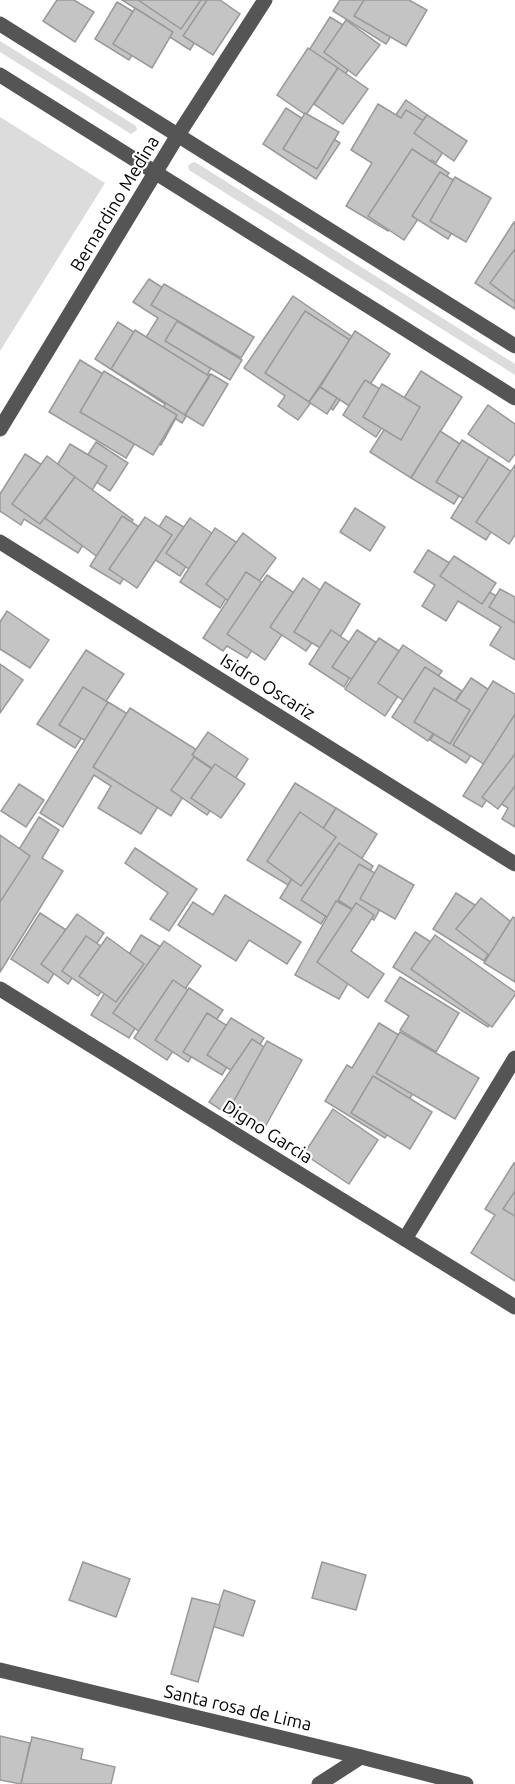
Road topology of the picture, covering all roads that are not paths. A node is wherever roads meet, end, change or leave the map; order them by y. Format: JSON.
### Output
{"nodes":[{"id":1,"x":265,"y":0,"type":"edge"},
{"id":2,"x":0,"y":24,"type":"edge"},
{"id":3,"x":0,"y":75,"type":"edge"},
{"id":4,"x":178,"y":135,"type":"junction"},
{"id":5,"x":155,"y":172,"type":"junction"},
{"id":6,"x":515,"y":346,"type":"edge"},
{"id":7,"x":515,"y":398,"type":"edge"},
{"id":8,"x":0,"y":429,"type":"edge"},
{"id":9,"x":0,"y":542,"type":"edge"},
{"id":10,"x":515,"y":864,"type":"edge"},
{"id":11,"x":0,"y":989,"type":"edge"},
{"id":12,"x":515,"y":1058,"type":"edge"},
{"id":13,"x":405,"y":1239,"type":"junction"},
{"id":14,"x":515,"y":1307,"type":"edge"},
{"id":15,"x":0,"y":1670,"type":"edge"},
{"id":16,"x":362,"y":1757,"type":"junction"},
{"id":17,"x":319,"y":1784,"type":"edge"},
{"id":18,"x":466,"y":1784,"type":"edge"}],
"edges":[{"from":1,"to":4,"type":"street","name":"Bernardino Medina"},
{"from":2,"to":4,"type":"street"},
{"from":3,"to":5,"type":"street"},
{"from":4,"to":5,"type":"street","name":"Bernardino Medina"},
{"from":4,"to":6,"type":"street"},
{"from":5,"to":7,"type":"street"},
{"from":5,"to":8,"type":"street","name":"Bernardino Medina"},
{"from":9,"to":10,"type":"street","name":"Isidro Oscariz"},
{"from":11,"to":13,"type":"street","name":"Digno Garcia"},
{"from":12,"to":13,"type":"street"},
{"from":13,"to":14,"type":"street","name":"Digno Garcia"},
{"from":15,"to":16,"type":"street","name":"Santa rosa de Lima"},
{"from":16,"to":17,"type":"street"},
{"from":16,"to":18,"type":"street","name":"Santa rosa de Lima"}]}
